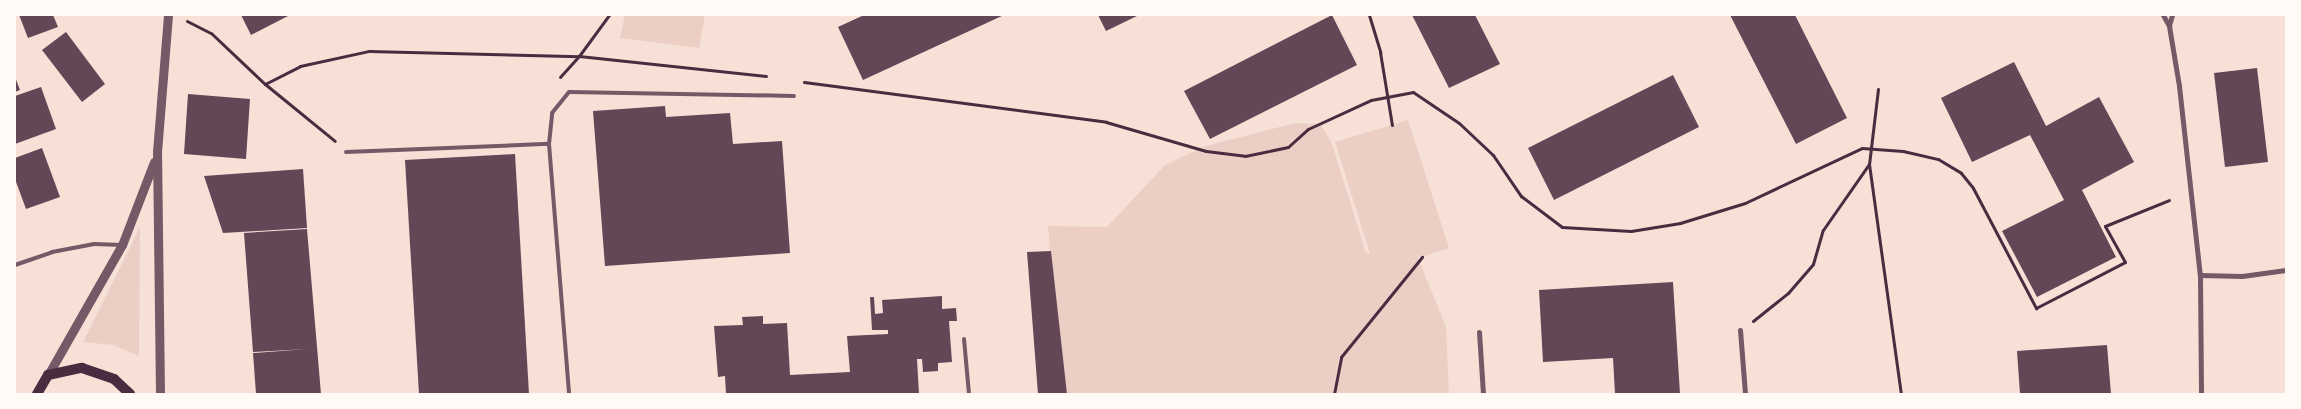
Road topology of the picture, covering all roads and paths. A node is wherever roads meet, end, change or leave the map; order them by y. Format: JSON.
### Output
{"nodes":[{"id":1,"x":168,"y":15,"type":"edge"},
{"id":2,"x":609,"y":15,"type":"edge"},
{"id":3,"x":1368,"y":15,"type":"edge"},
{"id":4,"x":2163,"y":15,"type":"edge"},
{"id":5,"x":2172,"y":15,"type":"edge"},
{"id":6,"x":187,"y":21,"type":"dead end"},
{"id":7,"x":2169,"y":26,"type":"junction"},
{"id":8,"x":579,"y":56,"type":"junction"},
{"id":9,"x":774,"y":78,"type":"dead end"},
{"id":10,"x":794,"y":80,"type":"dead end"},
{"id":11,"x":265,"y":84,"type":"junction"},
{"id":12,"x":1878,"y":89,"type":"dead end"},
{"id":13,"x":794,"y":96,"type":"dead end"},
{"id":14,"x":1392,"y":125,"type":"dead end"},
{"id":15,"x":549,"y":144,"type":"junction"},
{"id":16,"x":157,"y":152,"type":"junction"},
{"id":17,"x":346,"y":152,"type":"joint"},
{"id":18,"x":1870,"y":164,"type":"junction"},
{"id":19,"x":2169,"y":200,"type":"dead end"},
{"id":20,"x":122,"y":245,"type":"junction"},
{"id":21,"x":1422,"y":256,"type":"dead end"},
{"id":22,"x":15,"y":265,"type":"edge"},
{"id":23,"x":2286,"y":270,"type":"edge"},
{"id":24,"x":2200,"y":275,"type":"junction"},
{"id":25,"x":1740,"y":330,"type":"joint"},
{"id":26,"x":1479,"y":332,"type":"dead end"},
{"id":27,"x":964,"y":339,"type":"dead end"},
{"id":28,"x":48,"y":375,"type":"junction"},
{"id":29,"x":37,"y":394,"type":"edge"},
{"id":30,"x":130,"y":394,"type":"edge"},
{"id":31,"x":160,"y":394,"type":"edge"},
{"id":32,"x":569,"y":394,"type":"edge"},
{"id":33,"x":969,"y":394,"type":"edge"},
{"id":34,"x":1334,"y":394,"type":"edge"},
{"id":35,"x":1483,"y":394,"type":"edge"},
{"id":36,"x":1745,"y":394,"type":"edge"},
{"id":37,"x":1901,"y":394,"type":"edge"},
{"id":38,"x":2201,"y":394,"type":"edge"}],
"edges":[{"from":1,"to":16,"type":"street"},
{"from":2,"to":8,"type":"path"},
{"from":3,"to":14,"type":"path"},
{"from":4,"to":7,"type":"street"},
{"from":5,"to":7,"type":"street"},
{"from":6,"to":11,"type":"path"},
{"from":7,"to":24,"type":"street"},
{"from":8,"to":9,"type":"path"},
{"from":8,"to":11,"type":"path"},
{"from":10,"to":19,"type":"path"},
{"from":11,"to":17,"type":"path"},
{"from":12,"to":18,"type":"path"},
{"from":13,"to":15,"type":"lane"},
{"from":15,"to":17,"type":"lane"},
{"from":15,"to":32,"type":"lane"},
{"from":16,"to":20,"type":"street"},
{"from":16,"to":31,"type":"street"},
{"from":18,"to":25,"type":"path"},
{"from":18,"to":37,"type":"path"},
{"from":20,"to":22,"type":"lane"},
{"from":20,"to":28,"type":"street"},
{"from":21,"to":34,"type":"path"},
{"from":23,"to":24,"type":"street"},
{"from":24,"to":38,"type":"street"},
{"from":25,"to":36,"type":"street"},
{"from":26,"to":35,"type":"street"},
{"from":27,"to":33,"type":"lane"},
{"from":28,"to":29,"type":"main road"},
{"from":28,"to":30,"type":"main road"}]}
